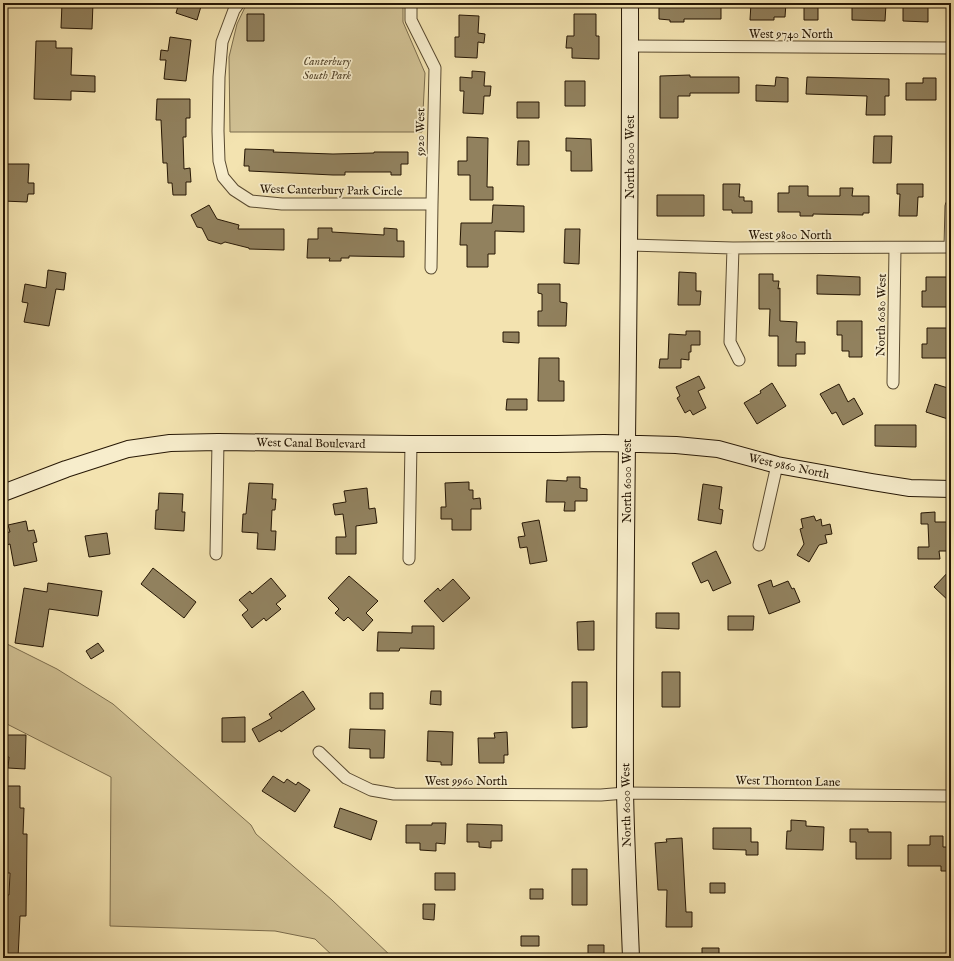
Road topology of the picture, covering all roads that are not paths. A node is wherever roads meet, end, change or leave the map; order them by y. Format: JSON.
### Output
{"nodes":[{"id":1,"x":239,"y":3,"type":"edge"},
{"id":2,"x":411,"y":3,"type":"edge"},
{"id":3,"x":630,"y":3,"type":"edge"},
{"id":4,"x":630,"y":46,"type":"junction"},
{"id":5,"x":951,"y":48,"type":"edge"},
{"id":6,"x":432,"y":204,"type":"junction"},
{"id":7,"x":951,"y":206,"type":"edge"},
{"id":8,"x":630,"y":245,"type":"junction"},
{"id":9,"x":951,"y":247,"type":"edge"},
{"id":10,"x":733,"y":248,"type":"junction"},
{"id":11,"x":895,"y":248,"type":"junction"},
{"id":12,"x":431,"y":268,"type":"dead end"},
{"id":13,"x":739,"y":360,"type":"dead end"},
{"id":14,"x":893,"y":383,"type":"dead end"},
{"id":15,"x":218,"y":442,"type":"junction"},
{"id":16,"x":411,"y":444,"type":"junction"},
{"id":17,"x":627,"y":444,"type":"junction"},
{"id":18,"x":777,"y":464,"type":"junction"},
{"id":19,"x":951,"y":489,"type":"edge"},
{"id":20,"x":3,"y":493,"type":"edge"},
{"id":21,"x":759,"y":545,"type":"dead end"},
{"id":22,"x":216,"y":554,"type":"dead end"},
{"id":23,"x":409,"y":559,"type":"dead end"},
{"id":24,"x":319,"y":752,"type":"dead end"},
{"id":25,"x":625,"y":793,"type":"junction"},
{"id":26,"x":951,"y":796,"type":"edge"},
{"id":27,"x":631,"y":958,"type":"edge"}],
"edges":[{"from":1,"to":6,"type":"street","name":"West Canterbury Park Circle"},
{"from":2,"to":6,"type":"street","name":"5920 West"},
{"from":3,"to":4,"type":"street","name":"North 6000 West"},
{"from":4,"to":5,"type":"street","name":"West 9740 North"},
{"from":4,"to":8,"type":"street","name":"North 6000 West"},
{"from":6,"to":12,"type":"street","name":"5920 West"},
{"from":7,"to":9,"type":"street"},
{"from":8,"to":10,"type":"street","name":"West 9800 North"},
{"from":8,"to":17,"type":"street","name":"North 6000 West"},
{"from":9,"to":11,"type":"street","name":"West 9800 North"},
{"from":10,"to":11,"type":"street","name":"West 9800 North"},
{"from":10,"to":13,"type":"street"},
{"from":11,"to":14,"type":"street","name":"North 6080 West"},
{"from":15,"to":16,"type":"street","name":"West Canal Boulevard"},
{"from":15,"to":20,"type":"street","name":"West Canal Boulevard"},
{"from":15,"to":22,"type":"street"},
{"from":16,"to":17,"type":"street","name":"West Canal Boulevard"},
{"from":16,"to":23,"type":"street"},
{"from":17,"to":18,"type":"street","name":"West 9860 North"},
{"from":17,"to":25,"type":"street","name":"North 6000 West"},
{"from":18,"to":19,"type":"street","name":"West 9860 North"},
{"from":18,"to":21,"type":"street"},
{"from":24,"to":25,"type":"street","name":"West 9960 North"},
{"from":25,"to":26,"type":"street","name":"West Thornton Lane"},
{"from":25,"to":27,"type":"street","name":"North 6000 West"}]}
